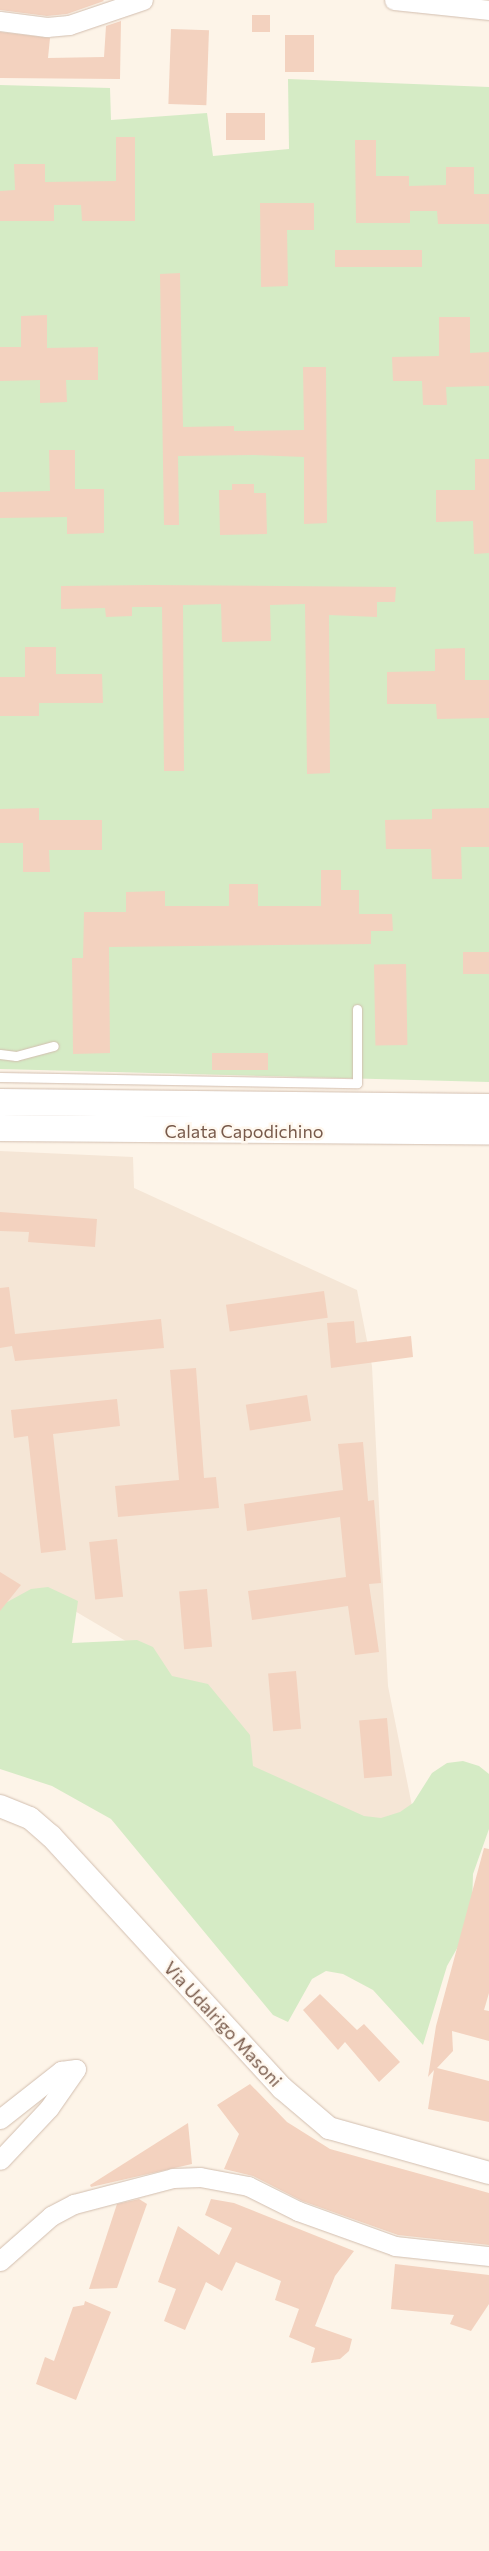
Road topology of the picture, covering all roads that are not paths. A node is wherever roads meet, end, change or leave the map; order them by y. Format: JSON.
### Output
{"nodes":[{"id":1,"x":143,"y":0,"type":"edge"},
{"id":2,"x":394,"y":0,"type":"edge"},
{"id":3,"x":489,"y":10,"type":"edge"},
{"id":4,"x":0,"y":21,"type":"edge"},
{"id":5,"x":357,"y":1008,"type":"dead end"},
{"id":6,"x":54,"y":1046,"type":"dead end"},
{"id":7,"x":0,"y":1054,"type":"edge"},
{"id":8,"x":0,"y":1077,"type":"edge"},
{"id":9,"x":0,"y":1102,"type":"edge"},
{"id":10,"x":489,"y":1107,"type":"edge"},
{"id":11,"x":0,"y":1128,"type":"edge"},
{"id":12,"x":489,"y":1131,"type":"edge"},
{"id":13,"x":0,"y":1806,"type":"edge"},
{"id":14,"x":0,"y":2119,"type":"edge"},
{"id":15,"x":0,"y":2160,"type":"edge"},
{"id":16,"x":489,"y":2173,"type":"edge"},
{"id":17,"x":489,"y":2256,"type":"edge"},
{"id":18,"x":0,"y":2261,"type":"edge"}],
"edges":[{"from":1,"to":4,"type":"street"},
{"from":2,"to":3,"type":"street"},
{"from":5,"to":8,"type":"lane"},
{"from":6,"to":7,"type":"lane"},
{"from":9,"to":10,"type":"main road","name":"Calata Capodichino"},
{"from":11,"to":12,"type":"main road","name":"Calata Capodichino"},
{"from":13,"to":16,"type":"street","name":"Via Udalrigo Masoni"},
{"from":14,"to":15,"type":"street"},
{"from":17,"to":18,"type":"street"}]}
